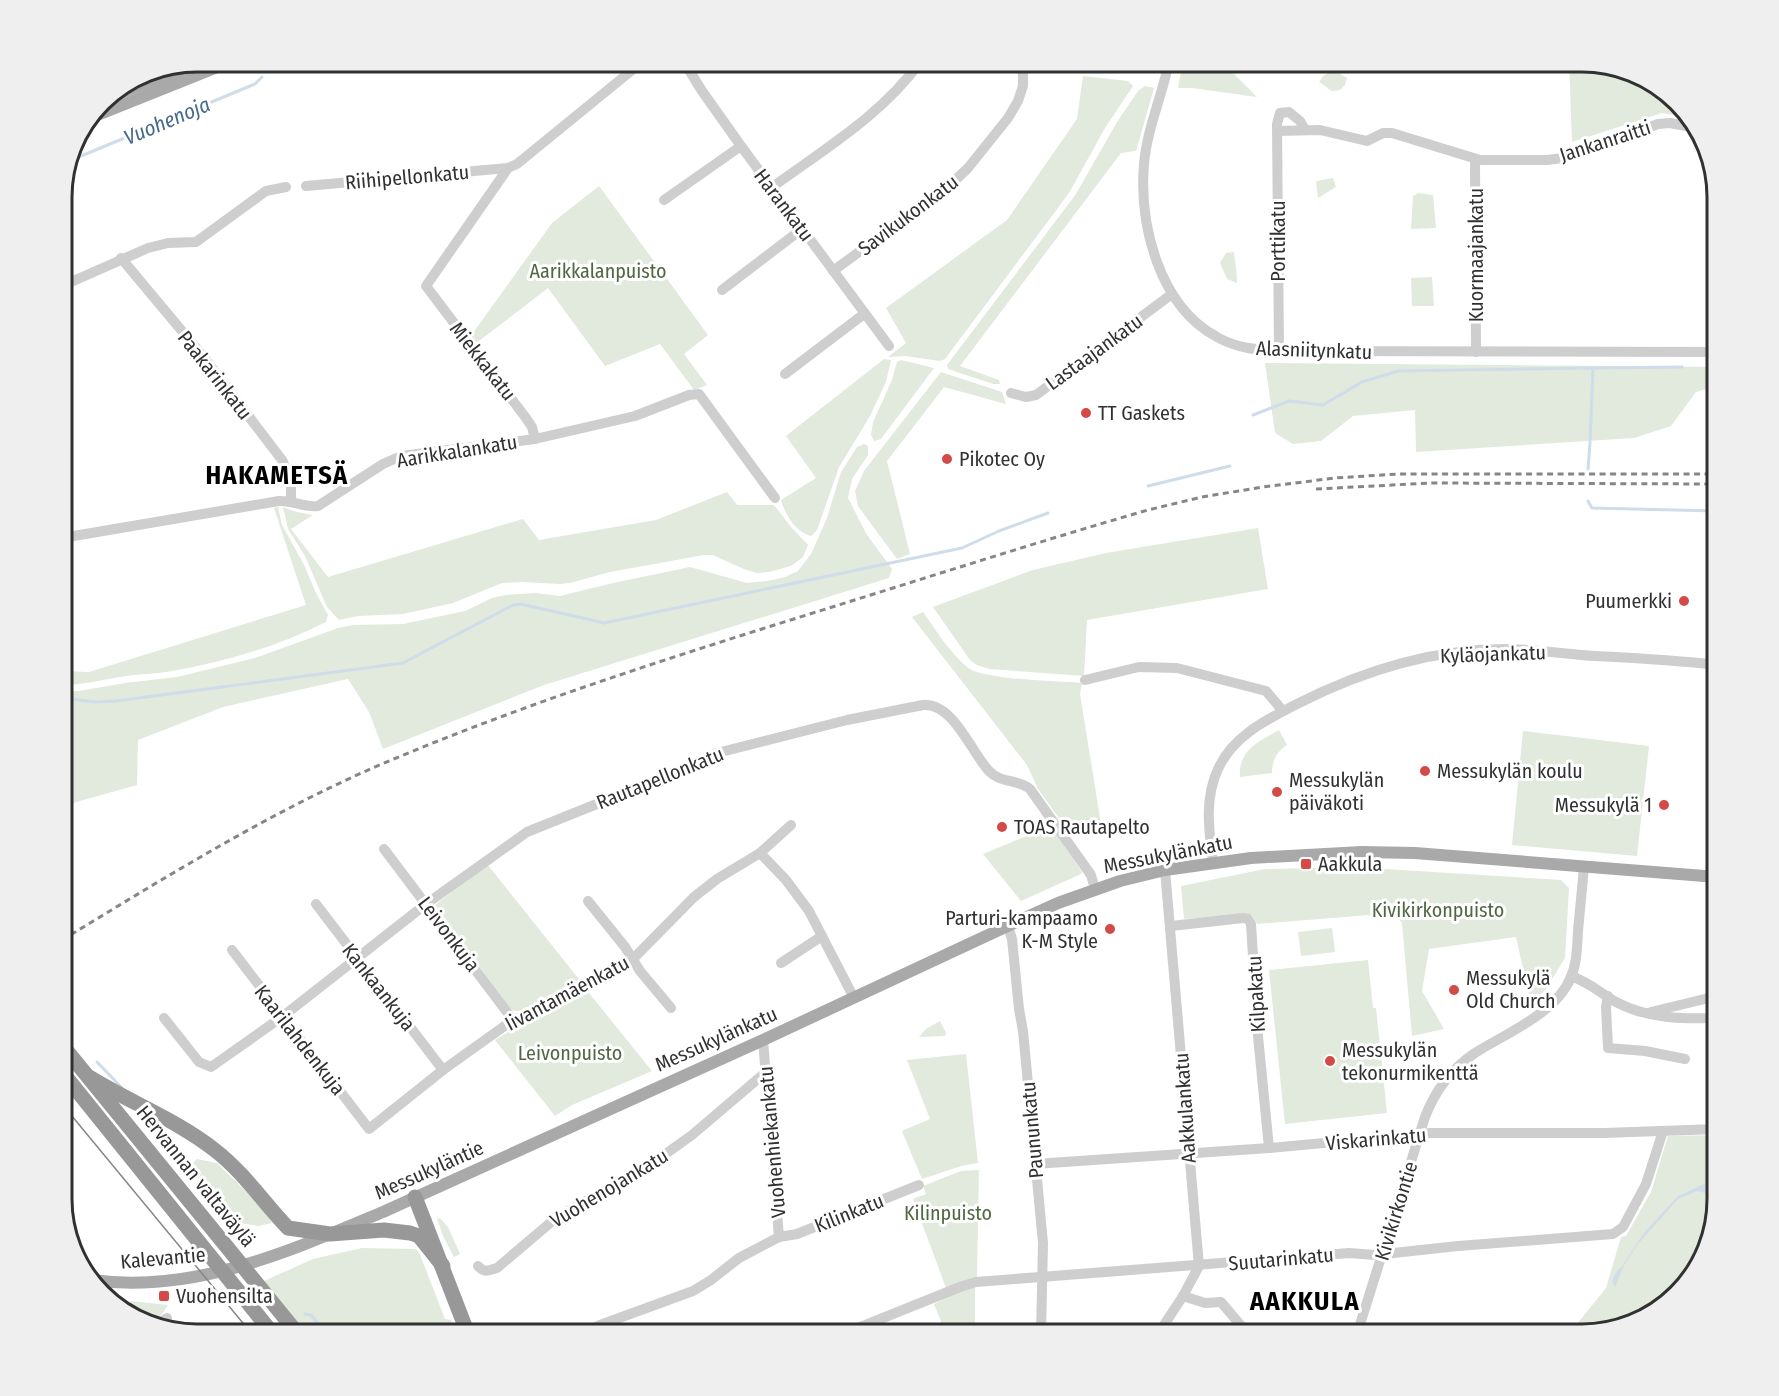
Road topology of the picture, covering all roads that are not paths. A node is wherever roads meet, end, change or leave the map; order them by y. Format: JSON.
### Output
{"nodes":[{"id":1,"x":205,"y":72,"type":"edge"},
{"id":2,"x":630,"y":72,"type":"edge"},
{"id":3,"x":690,"y":72,"type":"edge"},
{"id":4,"x":912,"y":72,"type":"edge"},
{"id":5,"x":1022,"y":72,"type":"edge"},
{"id":6,"x":1167,"y":72,"type":"edge"},
{"id":7,"x":159,"y":78,"type":"edge"},
{"id":8,"x":144,"y":84,"type":"edge"},
{"id":9,"x":107,"y":111,"type":"edge"},
{"id":10,"x":1680,"y":120,"type":"edge"},
{"id":11,"x":1305,"y":130,"type":"junction"},
{"id":12,"x":1277,"y":131,"type":"junction"},
{"id":13,"x":741,"y":146,"type":"junction"},
{"id":14,"x":1475,"y":159,"type":"junction"},
{"id":15,"x":508,"y":168,"type":"junction"},
{"id":16,"x":306,"y":186,"type":"dead end"},
{"id":17,"x":286,"y":187,"type":"dead end"},
{"id":18,"x":771,"y":188,"type":"junction"},
{"id":19,"x":664,"y":200,"type":"dead end"},
{"id":20,"x":802,"y":229,"type":"junction"},
{"id":21,"x":121,"y":258,"type":"junction"},
{"id":22,"x":833,"y":271,"type":"junction"},
{"id":23,"x":72,"y":281,"type":"edge"},
{"id":24,"x":722,"y":290,"type":"dead end"},
{"id":25,"x":1172,"y":294,"type":"junction"},
{"id":26,"x":864,"y":314,"type":"junction"},
{"id":27,"x":889,"y":346,"type":"dead end"},
{"id":28,"x":1279,"y":351,"type":"junction"},
{"id":29,"x":1476,"y":352,"type":"junction"},
{"id":30,"x":1707,"y":352,"type":"edge"},
{"id":31,"x":784,"y":374,"type":"dead end"},
{"id":32,"x":1011,"y":393,"type":"dead end"},
{"id":33,"x":535,"y":439,"type":"junction"},
{"id":34,"x":775,"y":498,"type":"dead end"},
{"id":35,"x":291,"y":500,"type":"junction"},
{"id":36,"x":72,"y":536,"type":"edge"},
{"id":37,"x":1707,"y":664,"type":"edge"},
{"id":38,"x":1085,"y":680,"type":"dead end"},
{"id":39,"x":1283,"y":711,"type":"junction"},
{"id":40,"x":791,"y":825,"type":"dead end"},
{"id":41,"x":384,"y":849,"type":"dead end"},
{"id":42,"x":760,"y":853,"type":"junction"},
{"id":43,"x":1213,"y":863,"type":"junction"},
{"id":44,"x":1584,"y":867,"type":"junction"},
{"id":45,"x":1165,"y":870,"type":"junction"},
{"id":46,"x":1707,"y":876,"type":"edge"},
{"id":47,"x":1095,"y":889,"type":"junction"},
{"id":48,"x":588,"y":901,"type":"dead end"},
{"id":49,"x":316,"y":904,"type":"dead end"},
{"id":50,"x":426,"y":904,"type":"junction"},
{"id":51,"x":1008,"y":926,"type":"junction"},
{"id":52,"x":1171,"y":926,"type":"junction"},
{"id":53,"x":822,"y":936,"type":"junction"},
{"id":54,"x":232,"y":950,"type":"dead end"},
{"id":55,"x":356,"y":958,"type":"junction"},
{"id":56,"x":632,"y":960,"type":"junction"},
{"id":57,"x":781,"y":963,"type":"dead end"},
{"id":58,"x":1571,"y":976,"type":"junction"},
{"id":59,"x":1608,"y":996,"type":"junction"},
{"id":60,"x":854,"y":998,"type":"junction"},
{"id":61,"x":1707,"y":999,"type":"edge"},
{"id":62,"x":671,"y":1008,"type":"dead end"},
{"id":63,"x":1648,"y":1013,"type":"junction"},
{"id":64,"x":282,"y":1017,"type":"junction"},
{"id":65,"x":164,"y":1018,"type":"dead end"},
{"id":66,"x":1707,"y":1018,"type":"edge"},
{"id":67,"x":513,"y":1020,"type":"junction"},
{"id":68,"x":763,"y":1040,"type":"junction"},
{"id":69,"x":72,"y":1057,"type":"edge"},
{"id":70,"x":1685,"y":1059,"type":"dead end"},
{"id":71,"x":443,"y":1070,"type":"junction"},
{"id":72,"x":766,"y":1072,"type":"junction"},
{"id":73,"x":89,"y":1077,"type":"junction"},
{"id":74,"x":72,"y":1084,"type":"edge"},
{"id":75,"x":601,"y":1112,"type":"joint"},
{"id":76,"x":369,"y":1128,"type":"joint"},
{"id":77,"x":1707,"y":1129,"type":"edge"},
{"id":78,"x":1664,"y":1131,"type":"junction"},
{"id":79,"x":1420,"y":1134,"type":"junction"},
{"id":80,"x":1269,"y":1148,"type":"junction"},
{"id":81,"x":1188,"y":1152,"type":"junction"},
{"id":82,"x":1035,"y":1164,"type":"junction"},
{"id":83,"x":919,"y":1185,"type":"dead end"},
{"id":84,"x":416,"y":1197,"type":"junction"},
{"id":85,"x":330,"y":1234,"type":"junction"},
{"id":86,"x":780,"y":1237,"type":"junction"},
{"id":87,"x":1383,"y":1254,"type":"junction"},
{"id":88,"x":270,"y":1256,"type":"joint"},
{"id":89,"x":443,"y":1266,"type":"junction"},
{"id":90,"x":478,"y":1266,"type":"dead end"},
{"id":91,"x":1198,"y":1266,"type":"junction"},
{"id":92,"x":1043,"y":1276,"type":"junction"},
{"id":93,"x":103,"y":1281,"type":"edge"},
{"id":94,"x":1184,"y":1296,"type":"junction"},
{"id":95,"x":167,"y":1318,"type":"dead end"},
{"id":96,"x":164,"y":1320,"type":"edge"},
{"id":97,"x":264,"y":1324,"type":"edge"},
{"id":98,"x":289,"y":1324,"type":"edge"},
{"id":99,"x":464,"y":1324,"type":"edge"},
{"id":100,"x":603,"y":1324,"type":"edge"},
{"id":101,"x":870,"y":1324,"type":"edge"},
{"id":102,"x":1041,"y":1324,"type":"edge"},
{"id":103,"x":1165,"y":1324,"type":"edge"},
{"id":104,"x":1239,"y":1324,"type":"edge"},
{"id":105,"x":1361,"y":1324,"type":"edge"}],
"edges":[{"from":1,"to":9,"type":"main road"},
{"from":2,"to":15,"type":"street"},
{"from":3,"to":13,"type":"street","name":"Harankatu"},
{"from":4,"to":18,"type":"street"},
{"from":5,"to":22,"type":"street","name":"Savikukonkatu"},
{"from":6,"to":25,"type":"street","name":"Alasniitynkatu"},
{"from":7,"to":8,"type":"main road"},
{"from":10,"to":14,"type":"street","name":"Jankanraitti"},
{"from":11,"to":12,"type":"street","name":"Jankanraitti"},
{"from":11,"to":12,"type":"street"},
{"from":11,"to":14,"type":"street","name":"Jankanraitti"},
{"from":12,"to":28,"type":"street","name":"Porttikatu"},
{"from":13,"to":18,"type":"street","name":"Harankatu"},
{"from":13,"to":19,"type":"street"},
{"from":14,"to":29,"type":"street","name":"Kuormaajankatu"},
{"from":15,"to":16,"type":"street","name":"Riihipellonkatu"},
{"from":15,"to":33,"type":"street","name":"Miekkakatu"},
{"from":17,"to":21,"type":"street"},
{"from":18,"to":20,"type":"street","name":"Harankatu"},
{"from":20,"to":22,"type":"street","name":"Harankatu"},
{"from":20,"to":24,"type":"street"},
{"from":21,"to":23,"type":"street"},
{"from":21,"to":35,"type":"street","name":"Paakarinkatu"},
{"from":22,"to":26,"type":"street","name":"Harankatu"},
{"from":25,"to":28,"type":"street","name":"Alasniitynkatu"},
{"from":25,"to":32,"type":"street","name":"Lastaajankatu"},
{"from":26,"to":27,"type":"street","name":"Harankatu"},
{"from":26,"to":31,"type":"street"},
{"from":28,"to":29,"type":"street","name":"Alasniitynkatu"},
{"from":29,"to":30,"type":"street","name":"Alasniitynkatu"},
{"from":33,"to":34,"type":"street","name":"Aarikkalankatu"},
{"from":33,"to":35,"type":"street","name":"Aarikkalankatu"},
{"from":35,"to":36,"type":"street","name":"Aarikkalankatu"},
{"from":37,"to":39,"type":"street","name":"Kyläojankatu"},
{"from":38,"to":39,"type":"street"},
{"from":39,"to":43,"type":"street","name":"Kyläojankatu"},
{"from":40,"to":42,"type":"street","name":"Iivantamäenkatu"},
{"from":41,"to":50,"type":"street","name":"Leivonkuja"},
{"from":42,"to":53,"type":"street"},
{"from":42,"to":56,"type":"street","name":"Iivantamäenkatu"},
{"from":43,"to":44,"type":"main road","name":"Messukylänkatu"},
{"from":43,"to":45,"type":"main road","name":"Messukylänkatu"},
{"from":44,"to":46,"type":"main road","name":"Messukylänkatu"},
{"from":44,"to":58,"type":"street","name":"Kivikirkontie"},
{"from":45,"to":47,"type":"main road","name":"Messukylänkatu"},
{"from":45,"to":52,"type":"street","name":"Aakkulankatu"},
{"from":47,"to":50,"type":"street","name":"Rautapellonkatu"},
{"from":47,"to":51,"type":"main road","name":"Messukylänkatu"},
{"from":48,"to":56,"type":"street"},
{"from":49,"to":55,"type":"street","name":"Kankaankuja"},
{"from":50,"to":55,"type":"street","name":"Rautapellonkatu"},
{"from":50,"to":67,"type":"street","name":"Leivonkuja"},
{"from":51,"to":60,"type":"main road","name":"Messukylänkatu"},
{"from":51,"to":82,"type":"street","name":"Paununkatu"},
{"from":52,"to":80,"type":"street","name":"Kilpakatu"},
{"from":52,"to":81,"type":"street","name":"Aakkulankatu"},
{"from":53,"to":57,"type":"street"},
{"from":53,"to":60,"type":"street"},
{"from":54,"to":64,"type":"street","name":"Kaarilahdenkuja"},
{"from":55,"to":64,"type":"street","name":"Rautapellonkatu"},
{"from":55,"to":71,"type":"street","name":"Kankaankuja"},
{"from":56,"to":62,"type":"street"},
{"from":56,"to":67,"type":"street","name":"Iivantamäenkatu"},
{"from":58,"to":59,"type":"street"},
{"from":58,"to":79,"type":"street","name":"Kivikirkontie"},
{"from":59,"to":63,"type":"street"},
{"from":59,"to":70,"type":"street"},
{"from":60,"to":68,"type":"main road","name":"Messukylänkatu"},
{"from":61,"to":63,"type":"street"},
{"from":63,"to":66,"type":"street"},
{"from":64,"to":65,"type":"street","name":"Rautapellonkatu"},
{"from":64,"to":76,"type":"street","name":"Kaarilahdenkuja"},
{"from":67,"to":71,"type":"street","name":"Iivantamäenkatu"},
{"from":68,"to":72,"type":"street","name":"Vuohenhiekankatu"},
{"from":68,"to":75,"type":"main road","name":"Messukylänkatu"},
{"from":69,"to":73,"type":"highway","name":"Hervannan valtaväylä"},
{"from":71,"to":76,"type":"street","name":"Iivantamäenkatu"},
{"from":72,"to":86,"type":"street","name":"Vuohenhiekankatu"},
{"from":72,"to":90,"type":"street","name":"Vuohenojankatu"},
{"from":73,"to":85,"type":"highway"},
{"from":73,"to":98,"type":"highway","name":"Hervannan valtaväylä"},
{"from":74,"to":97,"type":"highway","name":"Hervannan valtaväylä"},
{"from":75,"to":84,"type":"main road","name":"Messukyläntie"},
{"from":77,"to":78,"type":"street","name":"Viskarinkatu"},
{"from":78,"to":79,"type":"street","name":"Viskarinkatu"},
{"from":78,"to":87,"type":"street","name":"Suutarinkatu"},
{"from":79,"to":80,"type":"street","name":"Viskarinkatu"},
{"from":79,"to":87,"type":"street","name":"Kivikirkontie"},
{"from":80,"to":81,"type":"street","name":"Viskarinkatu"},
{"from":81,"to":82,"type":"street","name":"Viskarinkatu"},
{"from":81,"to":91,"type":"street","name":"Aakkulankatu"},
{"from":82,"to":92,"type":"street","name":"Paununkatu"},
{"from":83,"to":86,"type":"street","name":"Kilinkatu"},
{"from":84,"to":85,"type":"main road","name":"Messukyläntie"},
{"from":84,"to":89,"type":"highway"},
{"from":85,"to":88,"type":"main road","name":"Messukyläntie"},
{"from":85,"to":89,"type":"highway"},
{"from":86,"to":100,"type":"street","name":"Vuohenhiekankatu"},
{"from":87,"to":91,"type":"street","name":"Suutarinkatu"},
{"from":87,"to":105,"type":"street","name":"Kivikirkontie"},
{"from":88,"to":93,"type":"main road","name":"Kalevantie"},
{"from":89,"to":99,"type":"highway"},
{"from":91,"to":92,"type":"street","name":"Suutarinkatu"},
{"from":91,"to":94,"type":"street"},
{"from":92,"to":101,"type":"street","name":"Suutarinkatu"},
{"from":92,"to":102,"type":"street","name":"Paununkatu"},
{"from":94,"to":103,"type":"street"},
{"from":94,"to":104,"type":"street"},
{"from":95,"to":96,"type":"street"}]}
